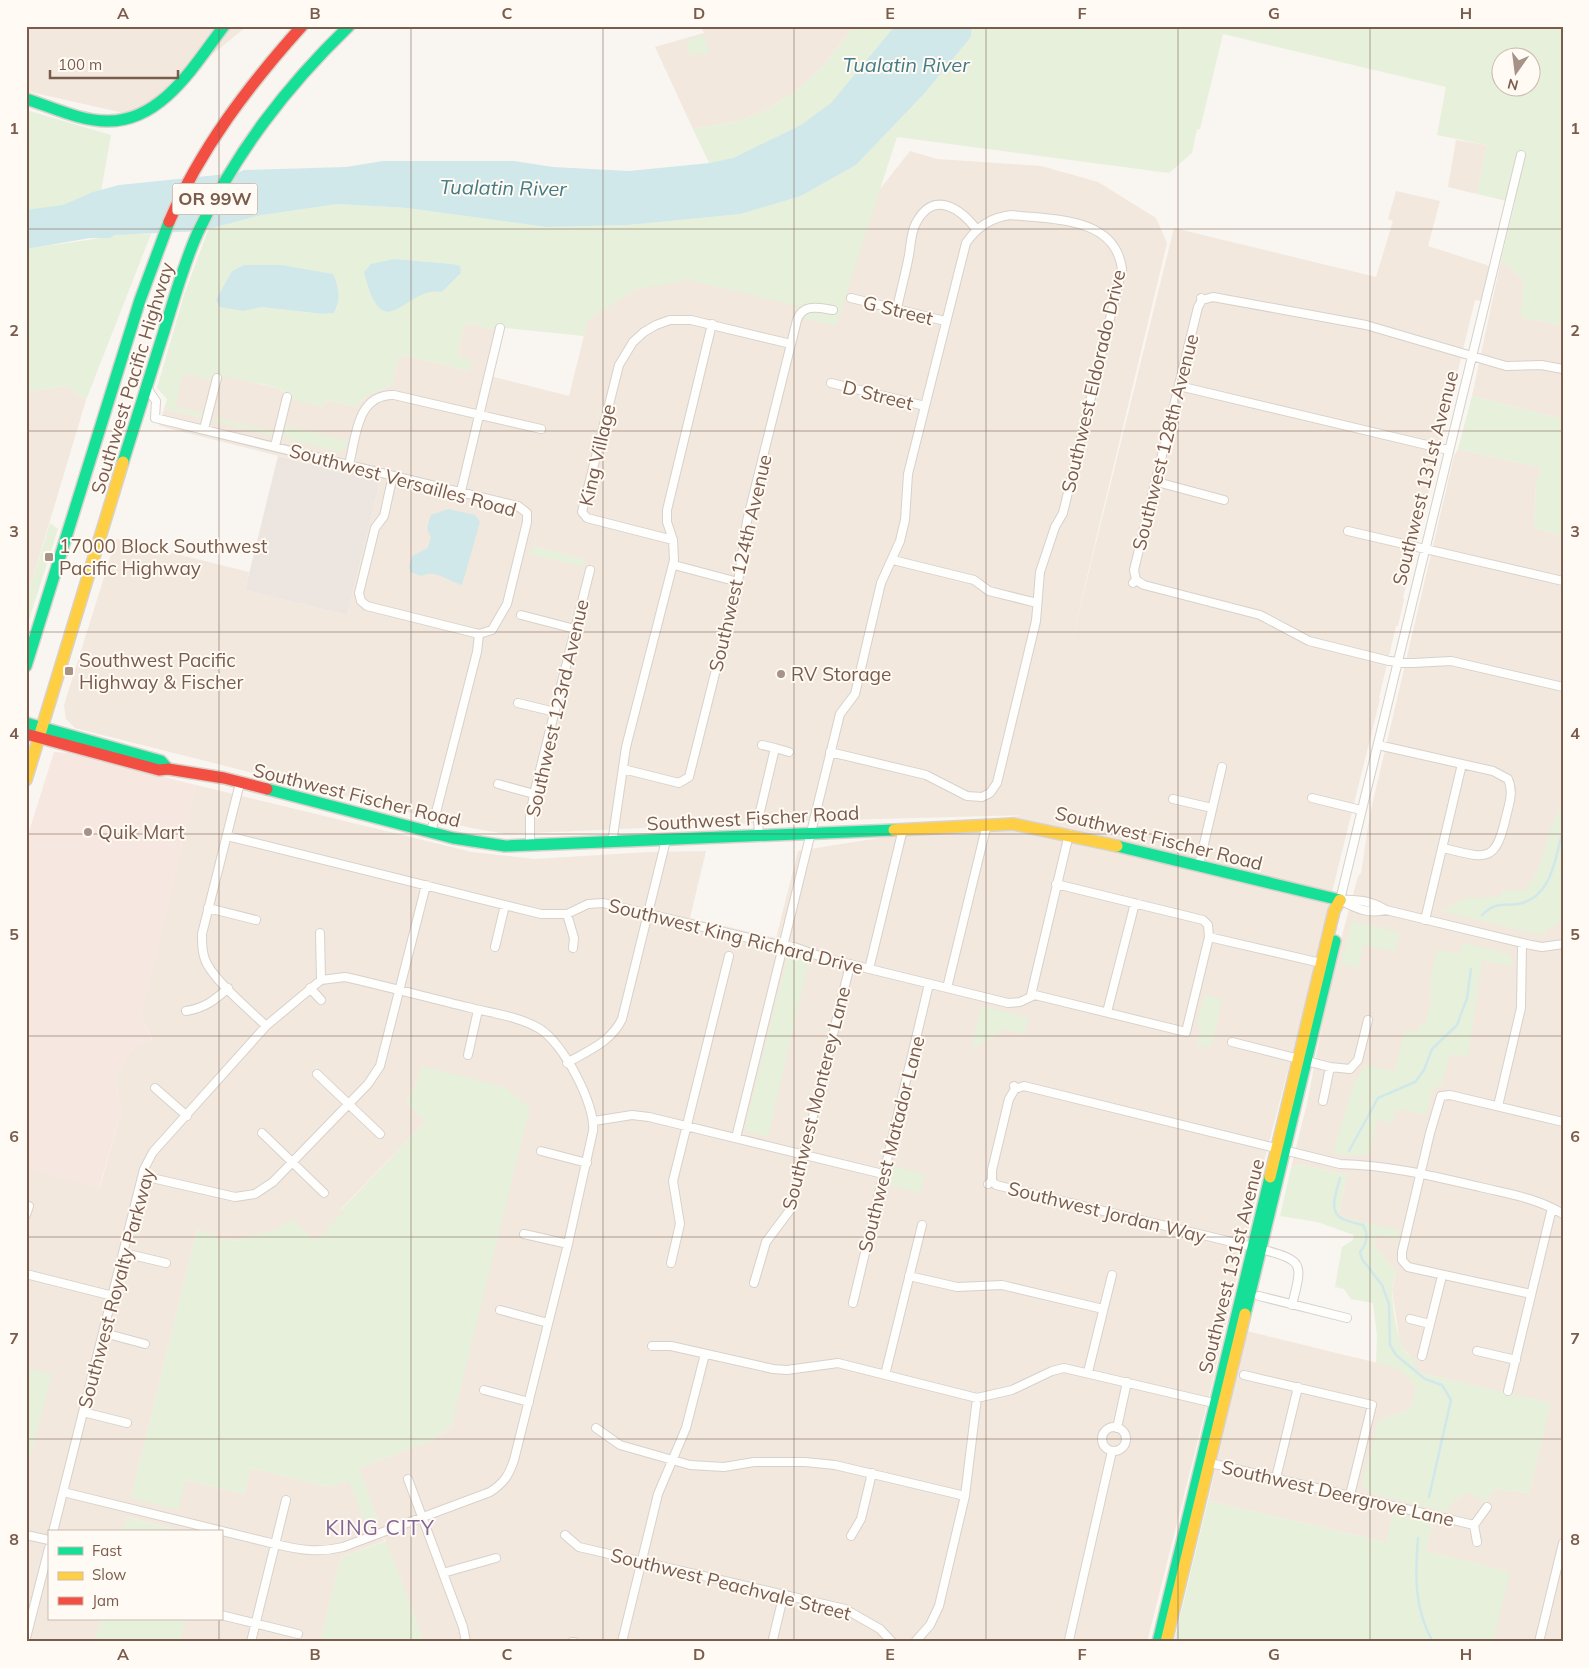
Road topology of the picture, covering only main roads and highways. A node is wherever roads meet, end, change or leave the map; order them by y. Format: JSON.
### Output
{"nodes":[{"id":1,"x":224,"y":26,"type":"edge"},
{"id":2,"x":302,"y":26,"type":"edge"},
{"id":3,"x":349,"y":26,"type":"edge"},
{"id":4,"x":292,"y":32,"type":"edge"},
{"id":5,"x":26,"y":98,"type":"edge"},
{"id":6,"x":26,"y":666,"type":"edge"},
{"id":7,"x":26,"y":723,"type":"edge"},
{"id":8,"x":41,"y":733,"type":"junction"},
{"id":9,"x":26,"y":734,"type":"edge"},
{"id":10,"x":26,"y":780,"type":"edge"},
{"id":11,"x":1340,"y":900,"type":"junction"},
{"id":12,"x":1303,"y":1060,"type":"junction"},
{"id":13,"x":1206,"y":1462,"type":"junction"},
{"id":14,"x":1158,"y":1642,"type":"edge"},
{"id":15,"x":1166,"y":1642,"type":"edge"}],
"edges":[{"from":1,"to":5,"type":"main road"},
{"from":2,"to":4,"type":"main road","name":"Southwest Pacific Highway","number":"OR 99W"},
{"from":3,"to":8,"type":"main road","name":"Southwest Pacific Highway","number":"OR 99W"},
{"from":4,"to":6,"type":"main road","name":"Southwest Pacific Highway","number":"OR 99W"},
{"from":7,"to":8,"type":"main road","name":"Southwest Fischer Road"},
{"from":8,"to":9,"type":"main road","name":"Southwest Fischer Road"},
{"from":8,"to":10,"type":"main road","name":"Southwest Pacific Highway","number":"OR 99W"},
{"from":8,"to":11,"type":"main road","name":"Southwest Fischer Road"},
{"from":11,"to":12,"type":"main road","name":"Southwest 131st Avenue"},
{"from":11,"to":12,"type":"main road","name":"Southwest 131st Avenue"},
{"from":12,"to":13,"type":"main road","name":"Southwest 131st Avenue"},
{"from":13,"to":14,"type":"main road","name":"Southwest 131st Avenue"},
{"from":13,"to":15,"type":"main road","name":"Southwest 131st Avenue"}]}
